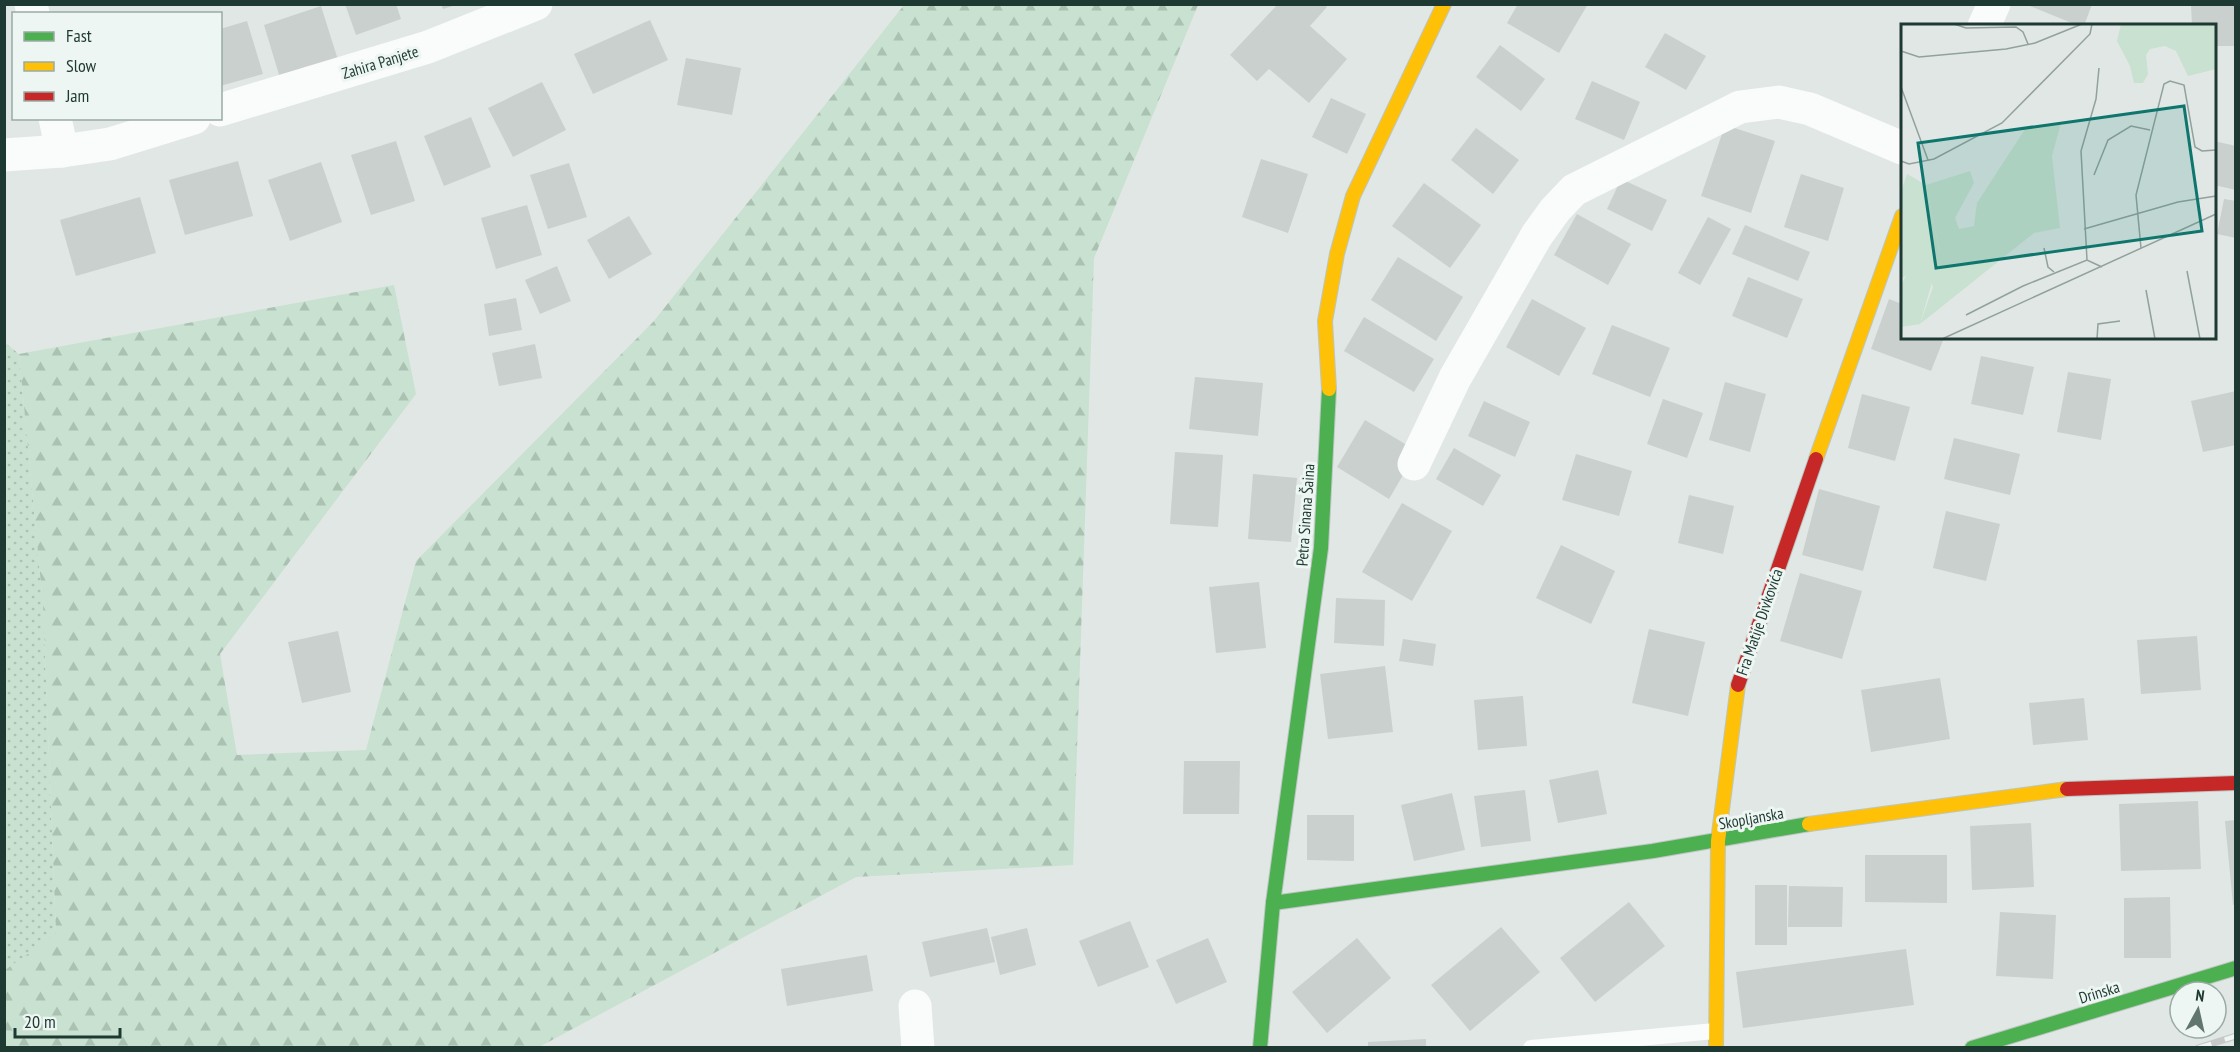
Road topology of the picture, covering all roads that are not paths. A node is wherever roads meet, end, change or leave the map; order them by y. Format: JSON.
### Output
{"nodes":[{"id":1,"x":536,"y":4,"type":"edge"},
{"id":2,"x":1444,"y":4,"type":"edge"},
{"id":3,"x":1994,"y":4,"type":"edge"},
{"id":4,"x":1985,"y":24,"type":"edge"},
{"id":5,"x":222,"y":109,"type":"edge"},
{"id":6,"x":55,"y":120,"type":"edge"},
{"id":7,"x":188,"y":120,"type":"edge"},
{"id":8,"x":1901,"y":148,"type":"edge"},
{"id":9,"x":62,"y":151,"type":"junction"},
{"id":10,"x":4,"y":155,"type":"edge"},
{"id":11,"x":1901,"y":219,"type":"edge"},
{"id":12,"x":1414,"y":464,"type":"dead end"},
{"id":13,"x":2235,"y":783,"type":"edge"},
{"id":14,"x":1718,"y":841,"type":"junction"},
{"id":15,"x":1273,"y":903,"type":"junction"},
{"id":16,"x":2235,"y":968,"type":"edge"},
{"id":17,"x":915,"y":1006,"type":"dead end"},
{"id":18,"x":1716,"y":1039,"type":"edge"},
{"id":19,"x":918,"y":1047,"type":"edge"},
{"id":20,"x":1260,"y":1047,"type":"edge"},
{"id":21,"x":1531,"y":1047,"type":"edge"},
{"id":22,"x":1972,"y":1047,"type":"edge"}],
"edges":[{"from":1,"to":5,"type":"street","name":"Zahira Panjete"},
{"from":2,"to":15,"type":"street","name":"Petra Sinana Šaina"},
{"from":3,"to":4,"type":"street"},
{"from":6,"to":9,"type":"street"},
{"from":7,"to":9,"type":"street"},
{"from":8,"to":12,"type":"street"},
{"from":9,"to":10,"type":"street"},
{"from":11,"to":14,"type":"street","name":"Fra Matije Divkovića"},
{"from":13,"to":14,"type":"street","name":"Skopljanska"},
{"from":14,"to":15,"type":"street","name":"Skopljanska"},
{"from":14,"to":18,"type":"street","name":"Fra Matije Divkovića"},
{"from":15,"to":20,"type":"street","name":"Petra Sinana Šaina"},
{"from":16,"to":22,"type":"street","name":"Drinska"},
{"from":17,"to":19,"type":"street"},
{"from":18,"to":21,"type":"lane"}]}
